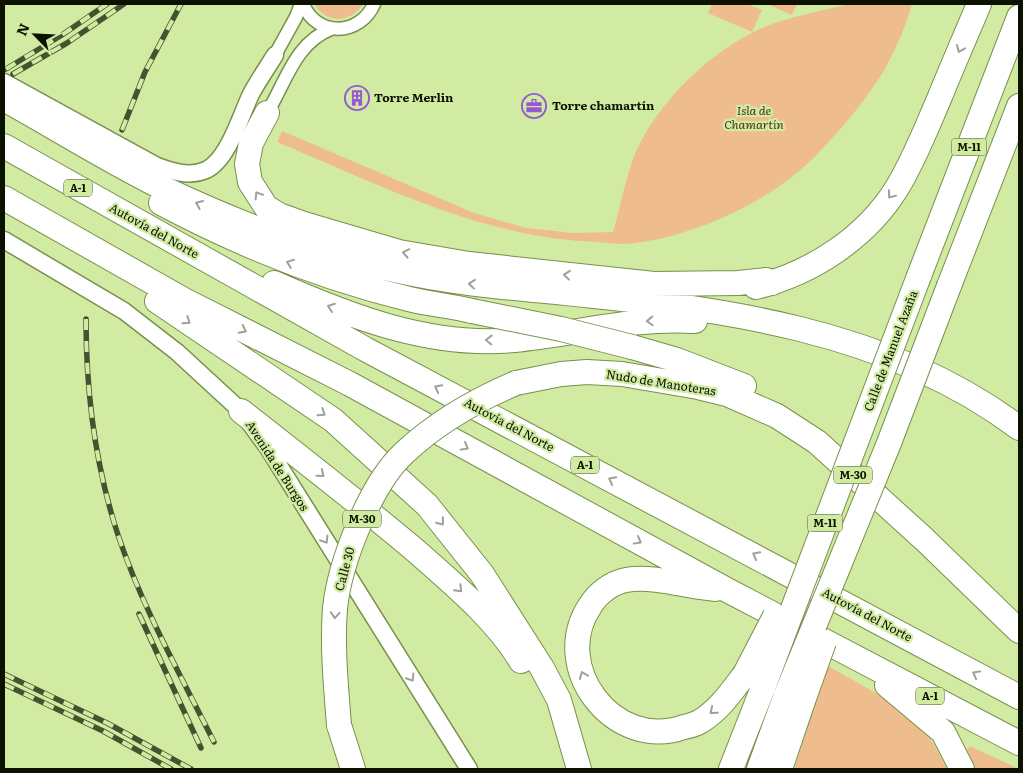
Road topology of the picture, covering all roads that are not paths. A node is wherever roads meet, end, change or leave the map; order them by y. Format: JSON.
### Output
{"nodes":[{"id":1,"x":302,"y":4,"type":"edge"},
{"id":2,"x":374,"y":4,"type":"edge"},
{"id":3,"x":979,"y":4,"type":"edge"},
{"id":4,"x":1019,"y":18,"type":"edge"},
{"id":5,"x":331,"y":28,"type":"junction"},
{"id":6,"x":275,"y":54,"type":"joint"},
{"id":7,"x":4,"y":82,"type":"edge"},
{"id":8,"x":4,"y":93,"type":"edge"},
{"id":9,"x":4,"y":99,"type":"edge"},
{"id":10,"x":1019,"y":106,"type":"edge"},
{"id":11,"x":267,"y":113,"type":"joint"},
{"id":12,"x":4,"y":114,"type":"edge"},
{"id":13,"x":43,"y":120,"type":"junction"},
{"id":14,"x":4,"y":146,"type":"edge"},
{"id":15,"x":4,"y":198,"type":"edge"},
{"id":16,"x":152,"y":230,"type":"junction"},
{"id":17,"x":4,"y":240,"type":"edge"},
{"id":18,"x":109,"y":259,"type":"junction"},
{"id":19,"x":772,"y":283,"type":"junction"},
{"id":20,"x":555,"y":292,"type":"junction"},
{"id":21,"x":854,"y":345,"type":"junction"},
{"id":22,"x":516,"y":383,"type":"joint"},
{"id":23,"x":241,"y":411,"type":"junction"},
{"id":24,"x":777,"y":416,"type":"junction"},
{"id":25,"x":1019,"y":428,"type":"edge"},
{"id":26,"x":727,"y":590,"type":"junction"},
{"id":27,"x":1019,"y":631,"type":"edge"},
{"id":28,"x":840,"y":649,"type":"junction"},
{"id":29,"x":754,"y":680,"type":"junction"},
{"id":30,"x":1019,"y":697,"type":"edge"},
{"id":31,"x":794,"y":698,"type":"junction"},
{"id":32,"x":1019,"y":744,"type":"edge"},
{"id":33,"x":577,"y":760,"type":"edge"},
{"id":34,"x":353,"y":769,"type":"edge"},
{"id":35,"x":469,"y":769,"type":"edge"},
{"id":36,"x":731,"y":769,"type":"edge"},
{"id":37,"x":759,"y":769,"type":"edge"},
{"id":38,"x":780,"y":769,"type":"edge"},
{"id":39,"x":962,"y":769,"type":"edge"}],
"edges":[{"from":1,"to":5,"type":"street"},
{"from":1,"to":6,"type":"street"},
{"from":2,"to":5,"type":"street"},
{"from":3,"to":19,"type":"highway","one_way":true},
{"from":4,"to":29,"type":"highway","name":"Calle de Manuel Azaña","number":"M-11","bridge":true},
{"from":5,"to":11,"type":"street"},
{"from":6,"to":7,"type":"street"},
{"from":8,"to":13,"type":"highway"},
{"from":9,"to":13,"type":"highway"},
{"from":10,"to":31,"type":"highway","number":"M-11","bridge":true},
{"from":19,"to":11,"type":"highway","one_way":true},
{"from":24,"to":12,"type":"highway","one_way":true,"bridge":true},
{"from":20,"to":13,"type":"highway","one_way":true},
{"from":14,"to":16,"type":"highway","name":"Autovía del Norte","number":"A-1"},
{"from":15,"to":18,"type":"highway","number":"A-1"},
{"from":21,"to":16,"type":"highway","one_way":true},
{"from":30,"to":16,"type":"highway","name":"Autovía del Norte","number":"A-1","one_way":true},
{"from":17,"to":23,"type":"street","name":"Avenida de Burgos"},
{"from":18,"to":26,"type":"highway","number":"A-1","one_way":true},
{"from":18,"to":33,"type":"highway","one_way":true},
{"from":19,"to":20,"type":"highway"},
{"from":20,"to":21,"type":"highway"},
{"from":21,"to":25,"type":"highway"},
{"from":22,"to":24,"type":"highway","name":"Nudo de Manoteras","number":"M-30"},
{"from":22,"to":34,"type":"highway","name":"Calle 30","number":"M-30","one_way":true,"bridge":true},
{"from":23,"to":33,"type":"highway","one_way":true},
{"from":23,"to":35,"type":"street","name":"Avenida de Burgos","one_way":true},
{"from":24,"to":27,"type":"highway","name":"Nudo de Manoteras","number":"M-30"},
{"from":26,"to":28,"type":"highway","number":"A-1"},
{"from":29,"to":26,"type":"highway","one_way":true},
{"from":28,"to":32,"type":"highway","number":"A-1"},
{"from":28,"to":39,"type":"highway"},
{"from":29,"to":36,"type":"highway"},
{"from":31,"to":37,"type":"highway","number":"M-11"},
{"from":31,"to":38,"type":"highway"}]}
